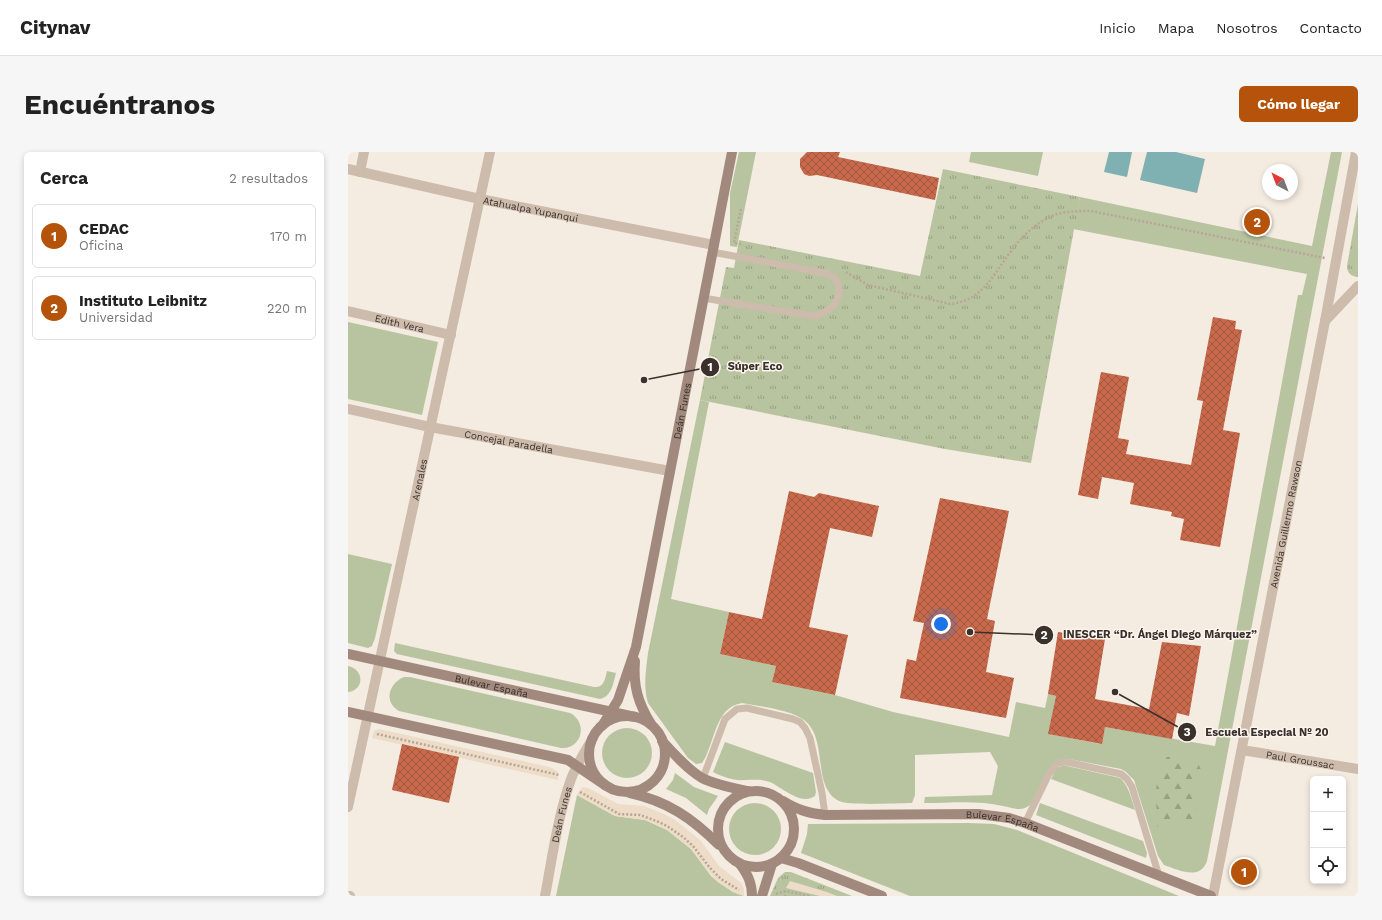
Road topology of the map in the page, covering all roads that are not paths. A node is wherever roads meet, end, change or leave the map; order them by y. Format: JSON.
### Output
{"nodes":[{"id":1,"x":364,"y":152,"type":"edge"},
{"id":2,"x":490,"y":152,"type":"edge"},
{"id":3,"x":732,"y":152,"type":"edge"},
{"id":4,"x":1356,"y":152,"type":"edge"},
{"id":5,"x":348,"y":169,"type":"edge"},
{"id":6,"x":360,"y":172,"type":"junction"},
{"id":7,"x":480,"y":199,"type":"junction"},
{"id":8,"x":713,"y":248,"type":"junction"},
{"id":9,"x":1358,"y":286,"type":"edge"},
{"id":10,"x":704,"y":298,"type":"junction"},
{"id":11,"x":348,"y":311,"type":"edge"},
{"id":12,"x":1325,"y":321,"type":"junction"},
{"id":13,"x":451,"y":335,"type":"junction"},
{"id":14,"x":348,"y":409,"type":"edge"},
{"id":15,"x":430,"y":427,"type":"junction"},
{"id":16,"x":670,"y":471,"type":"junction"},
{"id":17,"x":636,"y":647,"type":"junction"},
{"id":18,"x":348,"y":654,"type":"edge"},
{"id":19,"x":379,"y":660,"type":"junction"},
{"id":20,"x":612,"y":711,"type":"junction"},
{"id":21,"x":348,"y":712,"type":"edge"},
{"id":22,"x":368,"y":716,"type":"junction"},
{"id":23,"x":635,"y":717,"type":"junction"},
{"id":24,"x":602,"y":726,"type":"junction"},
{"id":25,"x":652,"y":726,"type":"junction"},
{"id":26,"x":593,"y":738,"type":"junction"},
{"id":27,"x":662,"y":741,"type":"junction"},
{"id":28,"x":1242,"y":750,"type":"junction"},
{"id":29,"x":577,"y":765,"type":"junction"},
{"id":30,"x":1358,"y":769,"type":"edge"},
{"id":31,"x":703,"y":778,"type":"junction"},
{"id":32,"x":605,"y":785,"type":"junction"},
{"id":33,"x":748,"y":791,"type":"junction"},
{"id":34,"x":626,"y":792,"type":"junction"},
{"id":35,"x":783,"y":801,"type":"junction"},
{"id":36,"x":348,"y":807,"type":"edge"},
{"id":37,"x":825,"y":815,"type":"junction"},
{"id":38,"x":1025,"y":823,"type":"junction"},
{"id":39,"x":722,"y":848,"type":"junction"},
{"id":40,"x":781,"y":858,"type":"junction"},
{"id":41,"x":740,"y":864,"type":"junction"},
{"id":42,"x":772,"y":864,"type":"junction"},
{"id":43,"x":1159,"y":876,"type":"junction"},
{"id":44,"x":763,"y":895,"type":"edge"},
{"id":45,"x":545,"y":896,"type":"edge"},
{"id":46,"x":752,"y":896,"type":"edge"},
{"id":47,"x":882,"y":896,"type":"edge"},
{"id":48,"x":1212,"y":896,"type":"edge"}],
"edges":[{"from":1,"to":6,"type":"street"},
{"from":2,"to":7,"type":"street","name":"Arenales"},
{"from":3,"to":8,"type":"main road","name":"Deán Funes"},
{"from":4,"to":12,"type":"street","name":"Avenida Guillermo Rawson"},
{"from":5,"to":6,"type":"street","name":"Atahualpa Yupanqui"},
{"from":6,"to":7,"type":"street","name":"Atahualpa Yupanqui"},
{"from":7,"to":8,"type":"street","name":"Atahualpa Yupanqui"},
{"from":7,"to":13,"type":"street","name":"Arenales"},
{"from":8,"to":10,"type":"main road","name":"Deán Funes"},
{"from":8,"to":10,"type":"lane"},
{"from":9,"to":12,"type":"street"},
{"from":10,"to":16,"type":"main road","name":"Deán Funes"},
{"from":11,"to":13,"type":"street","name":"Edith Vera"},
{"from":12,"to":28,"type":"street","name":"Avenida Guillermo Rawson"},
{"from":13,"to":15,"type":"street","name":"Arenales"},
{"from":14,"to":15,"type":"street","name":"Concejal Paradella"},
{"from":15,"to":16,"type":"street","name":"Concejal Paradella"},
{"from":15,"to":19,"type":"street","name":"Arenales"},
{"from":16,"to":17,"type":"main road","name":"Deán Funes"},
{"from":17,"to":20,"type":"main road","name":"Deán Funes"},
{"from":17,"to":25,"type":"main road","name":"Deán Funes"},
{"from":18,"to":19,"type":"main road","name":"Bulevar España"},
{"from":19,"to":20,"type":"main road","name":"Bulevar España"},
{"from":19,"to":22,"type":"street","name":"Arenales"},
{"from":20,"to":23,"type":"main road","name":"Bulevar España"},
{"from":20,"to":24,"type":"main road","name":"Deán Funes"},
{"from":21,"to":22,"type":"main road"},
{"from":22,"to":29,"type":"main road"},
{"from":22,"to":36,"type":"street","name":"Arenales"},
{"from":23,"to":24,"type":"main road"},
{"from":23,"to":25,"type":"main road"},
{"from":24,"to":26,"type":"main road"},
{"from":25,"to":27,"type":"main road"},
{"from":26,"to":29,"type":"street","name":"Deán Funes"},
{"from":26,"to":32,"type":"main road"},
{"from":27,"to":31,"type":"main road"},
{"from":27,"to":34,"type":"main road"},
{"from":28,"to":30,"type":"street","name":"Paul Groussac"},
{"from":28,"to":48,"type":"street","name":"Avenida Guillermo Rawson"},
{"from":29,"to":32,"type":"main road"},
{"from":29,"to":45,"type":"street","name":"Deán Funes"},
{"from":31,"to":33,"type":"main road"},
{"from":31,"to":37,"type":"lane"},
{"from":32,"to":34,"type":"main road"},
{"from":33,"to":35,"type":"main road"},
{"from":33,"to":39,"type":"main road"},
{"from":34,"to":39,"type":"main road"},
{"from":35,"to":37,"type":"main road","name":"Bulevar España"},
{"from":35,"to":40,"type":"main road"},
{"from":37,"to":38,"type":"main road","name":"Bulevar España"},
{"from":38,"to":43,"type":"main road","name":"Bulevar España"},
{"from":38,"to":43,"type":"lane"},
{"from":39,"to":41,"type":"main road"},
{"from":40,"to":42,"type":"main road"},
{"from":40,"to":47,"type":"main road"},
{"from":41,"to":42,"type":"main road"},
{"from":41,"to":46,"type":"main road"},
{"from":42,"to":44,"type":"main road"},
{"from":43,"to":48,"type":"main road","name":"Bulevar España"}]}
